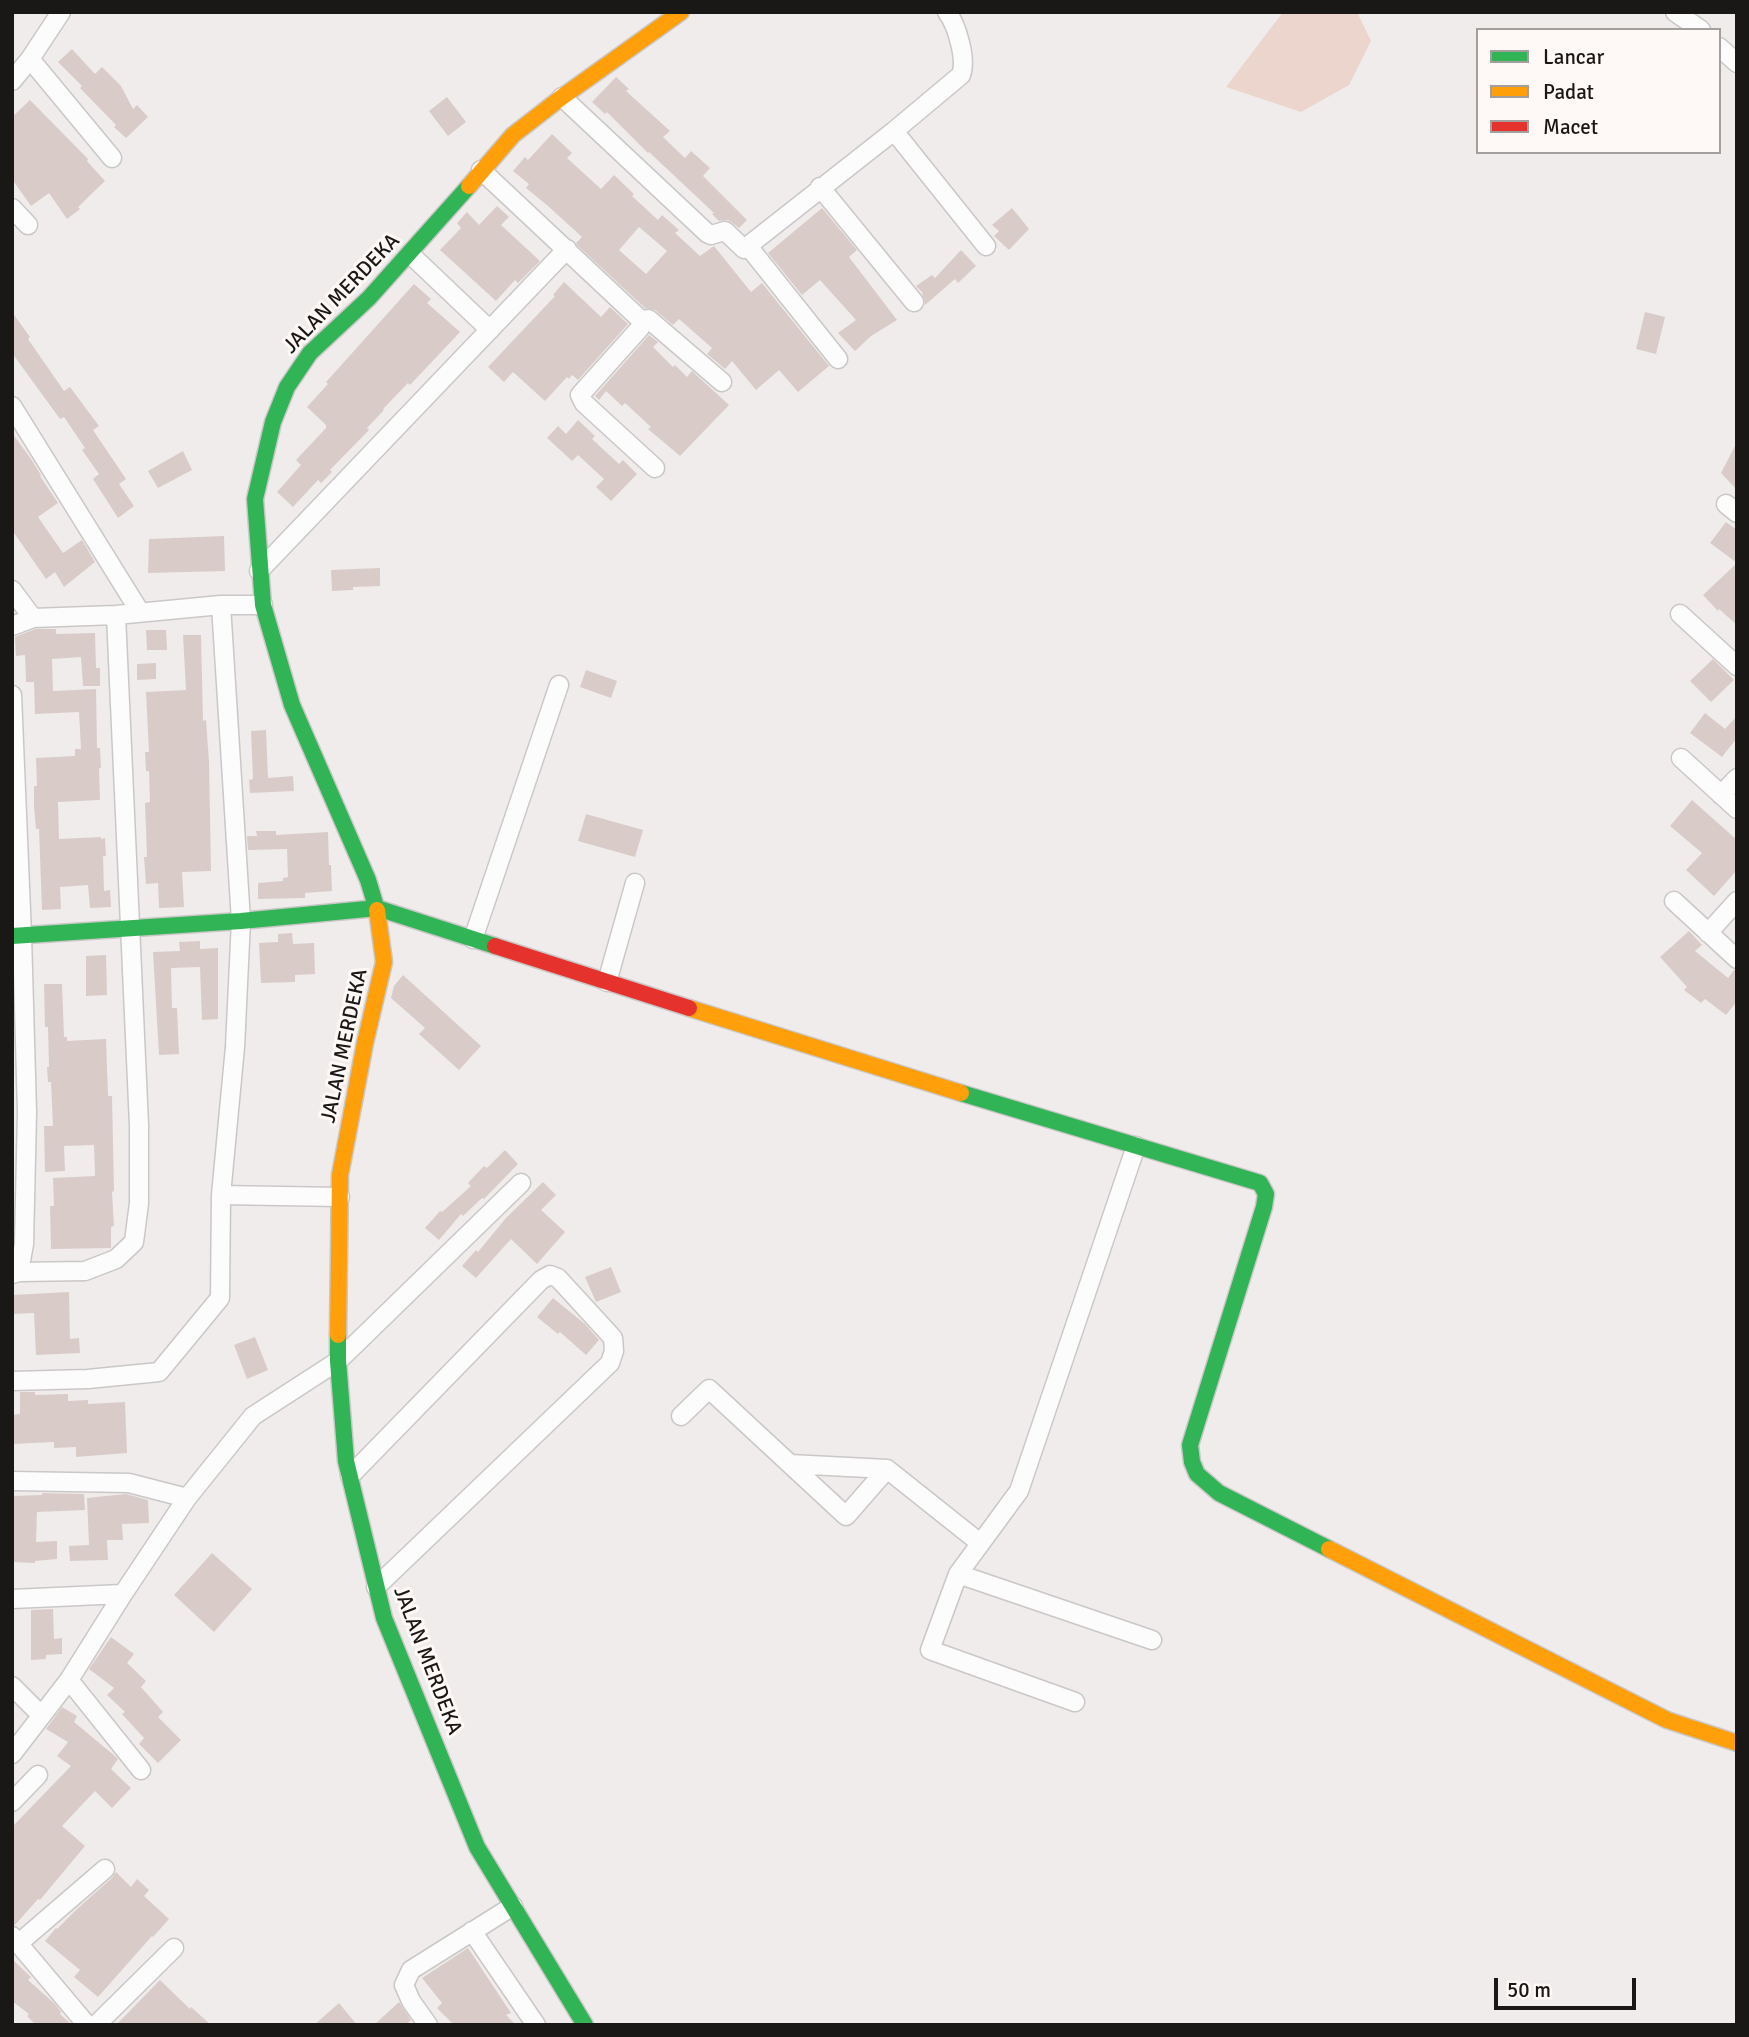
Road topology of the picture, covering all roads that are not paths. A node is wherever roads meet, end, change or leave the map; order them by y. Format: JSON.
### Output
{"nodes":[{"id":1,"x":61,"y":12,"type":"edge"},
{"id":2,"x":681,"y":12,"type":"edge"},
{"id":3,"x":947,"y":12,"type":"edge"},
{"id":4,"x":1675,"y":12,"type":"edge"},
{"id":5,"x":1698,"y":28,"type":"edge"},
{"id":6,"x":1721,"y":49,"type":"edge"},
{"id":7,"x":30,"y":59,"type":"junction"},
{"id":8,"x":1737,"y":63,"type":"edge"},
{"id":9,"x":12,"y":81,"type":"edge"},
{"id":10,"x":562,"y":97,"type":"junction"},
{"id":11,"x":894,"y":131,"type":"junction"},
{"id":12,"x":113,"y":158,"type":"dead end"},
{"id":13,"x":481,"y":170,"type":"junction"},
{"id":14,"x":820,"y":187,"type":"junction"},
{"id":15,"x":12,"y":208,"type":"edge"},
{"id":16,"x":28,"y":225,"type":"dead end"},
{"id":17,"x":748,"y":246,"type":"junction"},
{"id":18,"x":986,"y":246,"type":"dead end"},
{"id":19,"x":567,"y":249,"type":"junction"},
{"id":20,"x":410,"y":254,"type":"junction"},
{"id":21,"x":914,"y":302,"type":"dead end"},
{"id":22,"x":642,"y":321,"type":"junction"},
{"id":23,"x":490,"y":330,"type":"junction"},
{"id":24,"x":838,"y":359,"type":"dead end"},
{"id":25,"x":722,"y":382,"type":"dead end"},
{"id":26,"x":12,"y":406,"type":"edge"},
{"id":27,"x":656,"y":468,"type":"dead end"},
{"id":28,"x":259,"y":572,"type":"junction"},
{"id":29,"x":12,"y":590,"type":"edge"},
{"id":30,"x":221,"y":605,"type":"junction"},
{"id":31,"x":262,"y":605,"type":"junction"},
{"id":32,"x":140,"y":612,"type":"junction"},
{"id":33,"x":1680,"y":614,"type":"dead end"},
{"id":34,"x":116,"y":615,"type":"junction"},
{"id":35,"x":33,"y":618,"type":"junction"},
{"id":36,"x":12,"y":626,"type":"edge"},
{"id":37,"x":1737,"y":666,"type":"edge"},
{"id":38,"x":559,"y":685,"type":"dead end"},
{"id":39,"x":12,"y":695,"type":"edge"},
{"id":40,"x":1681,"y":758,"type":"dead end"},
{"id":41,"x":1737,"y":778,"type":"edge"},
{"id":42,"x":1721,"y":795,"type":"junction"},
{"id":43,"x":1737,"y":809,"type":"edge"},
{"id":44,"x":635,"y":884,"type":"dead end"},
{"id":45,"x":1674,"y":901,"type":"dead end"},
{"id":46,"x":1737,"y":901,"type":"edge"},
{"id":47,"x":377,"y":908,"type":"junction"},
{"id":48,"x":240,"y":921,"type":"junction"},
{"id":49,"x":129,"y":928,"type":"junction"},
{"id":50,"x":1708,"y":933,"type":"junction"},
{"id":51,"x":17,"y":935,"type":"edge"},
{"id":52,"x":473,"y":939,"type":"junction"},
{"id":53,"x":1737,"y":959,"type":"edge"},
{"id":54,"x":607,"y":982,"type":"junction"},
{"id":55,"x":1136,"y":1146,"type":"junction"},
{"id":56,"x":521,"y":1183,"type":"dead end"},
{"id":57,"x":221,"y":1195,"type":"junction"},
{"id":58,"x":340,"y":1197,"type":"junction"},
{"id":59,"x":16,"y":1273,"type":"edge"},
{"id":60,"x":338,"y":1361,"type":"junction"},
{"id":61,"x":12,"y":1381,"type":"edge"},
{"id":62,"x":681,"y":1416,"type":"dead end"},
{"id":63,"x":790,"y":1464,"type":"junction"},
{"id":64,"x":887,"y":1469,"type":"junction"},
{"id":65,"x":350,"y":1476,"type":"junction"},
{"id":66,"x":12,"y":1481,"type":"edge"},
{"id":67,"x":187,"y":1499,"type":"junction"},
{"id":68,"x":981,"y":1543,"type":"junction"},
{"id":69,"x":958,"y":1574,"type":"junction"},
{"id":70,"x":376,"y":1587,"type":"junction"},
{"id":71,"x":123,"y":1594,"type":"junction"},
{"id":72,"x":12,"y":1599,"type":"edge"},
{"id":73,"x":1152,"y":1640,"type":"dead end"},
{"id":74,"x":69,"y":1680,"type":"junction"},
{"id":75,"x":12,"y":1686,"type":"edge"},
{"id":76,"x":1075,"y":1702,"type":"dead end"},
{"id":77,"x":41,"y":1715,"type":"junction"},
{"id":78,"x":1737,"y":1743,"type":"edge"},
{"id":79,"x":12,"y":1754,"type":"edge"},
{"id":80,"x":141,"y":1770,"type":"dead end"},
{"id":81,"x":38,"y":1775,"type":"dead end"},
{"id":82,"x":12,"y":1802,"type":"edge"},
{"id":83,"x":105,"y":1869,"type":"dead end"},
{"id":84,"x":513,"y":1906,"type":"junction"},
{"id":85,"x":472,"y":1931,"type":"junction"},
{"id":86,"x":15,"y":1940,"type":"edge"},
{"id":87,"x":174,"y":1948,"type":"dead end"},
{"id":88,"x":87,"y":2025,"type":"edge"},
{"id":89,"x":96,"y":2025,"type":"edge"},
{"id":90,"x":428,"y":2025,"type":"edge"},
{"id":91,"x":536,"y":2025,"type":"edge"},
{"id":92,"x":585,"y":2025,"type":"edge"}],
"edges":[{"from":1,"to":7,"type":"street"},
{"from":2,"to":10,"type":"street","name":"JALAN MERDEKA"},
{"from":3,"to":11,"type":"street"},
{"from":4,"to":5,"type":"street"},
{"from":6,"to":8,"type":"street"},
{"from":7,"to":9,"type":"street"},
{"from":7,"to":12,"type":"street"},
{"from":10,"to":13,"type":"street","name":"JALAN MERDEKA"},
{"from":10,"to":17,"type":"street"},
{"from":11,"to":14,"type":"street"},
{"from":11,"to":18,"type":"street"},
{"from":13,"to":19,"type":"street"},
{"from":13,"to":20,"type":"street","name":"JALAN MERDEKA"},
{"from":14,"to":17,"type":"street"},
{"from":14,"to":21,"type":"street"},
{"from":15,"to":16,"type":"street"},
{"from":17,"to":24,"type":"street"},
{"from":19,"to":22,"type":"street"},
{"from":19,"to":23,"type":"street"},
{"from":20,"to":23,"type":"street"},
{"from":20,"to":28,"type":"street","name":"JALAN MERDEKA"},
{"from":22,"to":25,"type":"street"},
{"from":22,"to":27,"type":"street"},
{"from":23,"to":28,"type":"street"},
{"from":26,"to":32,"type":"street"},
{"from":28,"to":31,"type":"street","name":"JALAN MERDEKA"},
{"from":29,"to":35,"type":"street"},
{"from":30,"to":31,"type":"street"},
{"from":30,"to":32,"type":"street"},
{"from":30,"to":48,"type":"street"},
{"from":31,"to":47,"type":"street","name":"JALAN MERDEKA"},
{"from":32,"to":34,"type":"street"},
{"from":33,"to":37,"type":"street"},
{"from":34,"to":35,"type":"street"},
{"from":34,"to":49,"type":"street"},
{"from":35,"to":36,"type":"street"},
{"from":38,"to":52,"type":"street"},
{"from":39,"to":51,"type":"street"},
{"from":40,"to":42,"type":"street"},
{"from":41,"to":42,"type":"street"},
{"from":42,"to":43,"type":"street"},
{"from":44,"to":54,"type":"street"},
{"from":45,"to":50,"type":"street"},
{"from":46,"to":50,"type":"street"},
{"from":47,"to":48,"type":"street"},
{"from":47,"to":52,"type":"street"},
{"from":47,"to":58,"type":"street","name":"JALAN MERDEKA"},
{"from":48,"to":49,"type":"street"},
{"from":48,"to":57,"type":"street"},
{"from":49,"to":51,"type":"street"},
{"from":49,"to":59,"type":"street"},
{"from":50,"to":53,"type":"street"},
{"from":51,"to":59,"type":"street"},
{"from":52,"to":54,"type":"street"},
{"from":54,"to":55,"type":"street"},
{"from":55,"to":68,"type":"street"},
{"from":55,"to":78,"type":"street"},
{"from":56,"to":60,"type":"street"},
{"from":57,"to":58,"type":"street"},
{"from":57,"to":61,"type":"street"},
{"from":58,"to":60,"type":"street","name":"JALAN MERDEKA"},
{"from":60,"to":65,"type":"street","name":"JALAN MERDEKA"},
{"from":60,"to":67,"type":"street"},
{"from":62,"to":63,"type":"street"},
{"from":63,"to":64,"type":"street"},
{"from":63,"to":64,"type":"street"},
{"from":64,"to":68,"type":"street"},
{"from":65,"to":70,"type":"street","name":"JALAN MERDEKA"},
{"from":65,"to":70,"type":"street"},
{"from":66,"to":67,"type":"street"},
{"from":67,"to":71,"type":"street"},
{"from":68,"to":69,"type":"street"},
{"from":69,"to":73,"type":"street"},
{"from":69,"to":76,"type":"street"},
{"from":70,"to":84,"type":"street","name":"JALAN MERDEKA"},
{"from":71,"to":72,"type":"street"},
{"from":71,"to":74,"type":"street"},
{"from":74,"to":77,"type":"street"},
{"from":74,"to":80,"type":"street"},
{"from":75,"to":77,"type":"street"},
{"from":77,"to":79,"type":"street"},
{"from":81,"to":82,"type":"street"},
{"from":83,"to":86,"type":"street"},
{"from":84,"to":85,"type":"street"},
{"from":84,"to":92,"type":"street","name":"JALAN MERDEKA"},
{"from":85,"to":90,"type":"street"},
{"from":85,"to":91,"type":"street"},
{"from":86,"to":88,"type":"street"},
{"from":87,"to":89,"type":"street"}]}
